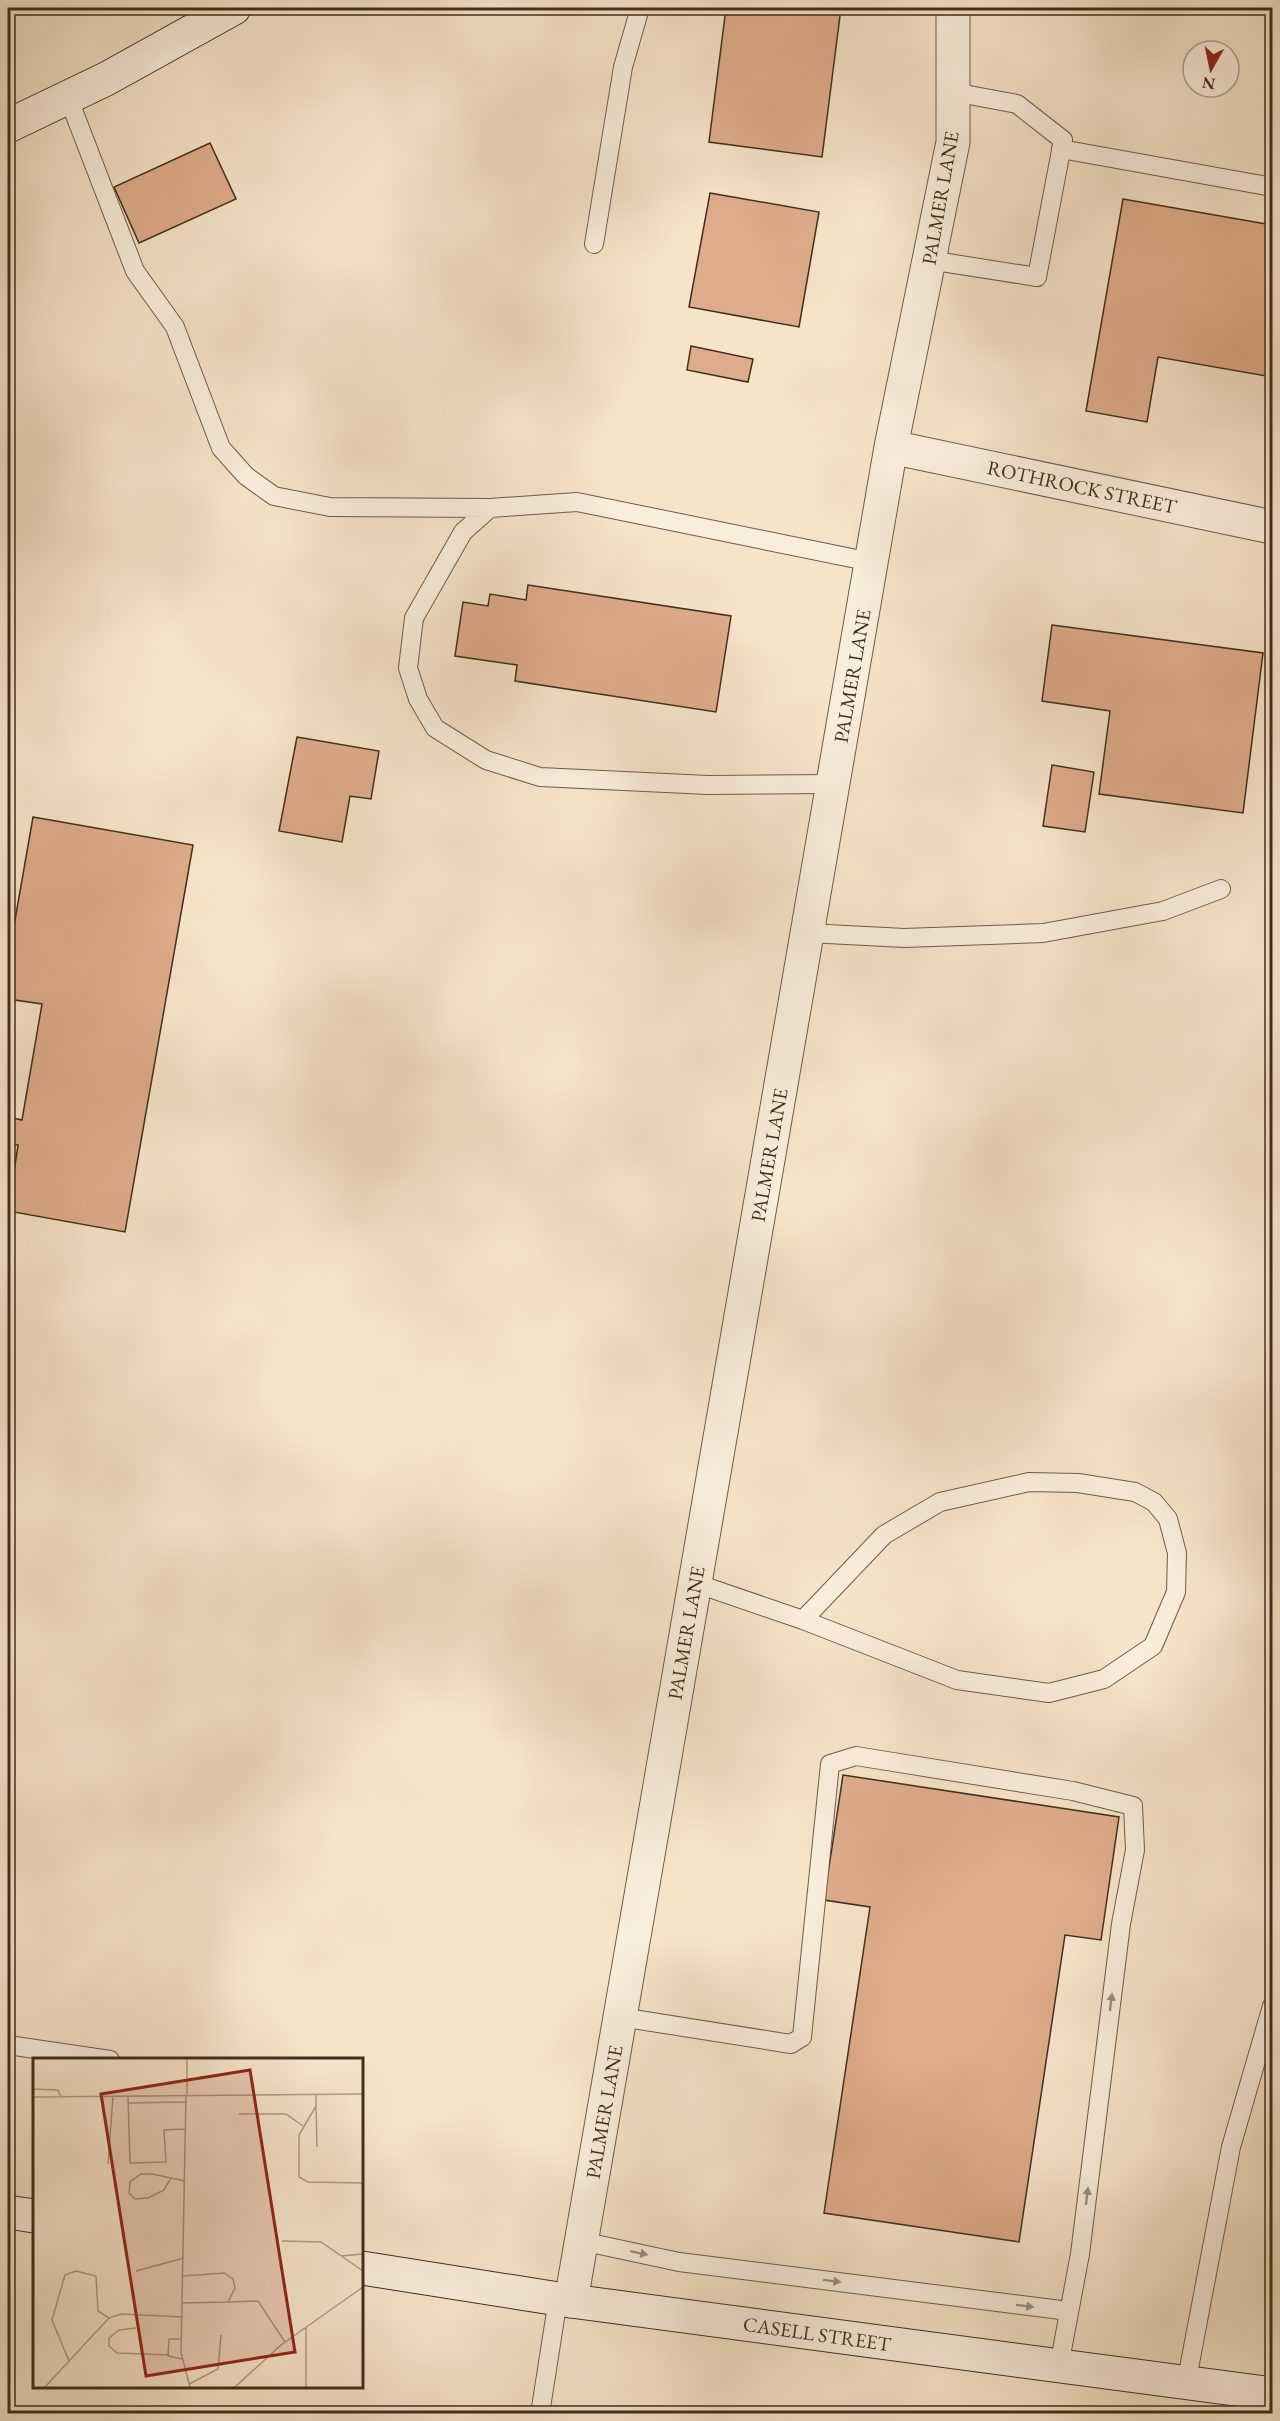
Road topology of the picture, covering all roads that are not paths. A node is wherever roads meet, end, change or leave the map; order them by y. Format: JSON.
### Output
{"nodes":[{"id":1,"x":234,"y":8,"type":"edge"},
{"id":2,"x":640,"y":8,"type":"edge"},
{"id":3,"x":952,"y":8,"type":"edge"},
{"id":4,"x":953,"y":92,"type":"junction"},
{"id":5,"x":68,"y":97,"type":"junction"},
{"id":6,"x":8,"y":126,"type":"edge"},
{"id":7,"x":1061,"y":149,"type":"junction"},
{"id":8,"x":1272,"y":187,"type":"edge"},
{"id":9,"x":594,"y":244,"type":"dead end"},
{"id":10,"x":930,"y":260,"type":"junction"},
{"id":11,"x":891,"y":447,"type":"junction"},
{"id":12,"x":490,"y":508,"type":"junction"},
{"id":13,"x":1272,"y":527,"type":"edge"},
{"id":14,"x":872,"y":562,"type":"junction"},
{"id":15,"x":833,"y":784,"type":"junction"},
{"id":16,"x":1221,"y":889,"type":"dead end"},
{"id":17,"x":808,"y":933,"type":"junction"},
{"id":18,"x":695,"y":1583,"type":"junction"},
{"id":19,"x":803,"y":1620,"type":"junction"},
{"id":20,"x":1272,"y":2006,"type":"edge"},
{"id":21,"x":620,"y":2017,"type":"junction"},
{"id":22,"x":8,"y":2045,"type":"edge"},
{"id":23,"x":96,"y":2058,"type":"edge"},
{"id":24,"x":8,"y":2212,"type":"edge"},
{"id":25,"x":33,"y":2216,"type":"edge"},
{"id":26,"x":581,"y":2241,"type":"junction"},
{"id":27,"x":363,"y":2268,"type":"edge"},
{"id":28,"x":564,"y":2300,"type":"junction"},
{"id":29,"x":1069,"y":2311,"type":"junction"},
{"id":30,"x":1059,"y":2366,"type":"junction"},
{"id":31,"x":1186,"y":2384,"type":"junction"},
{"id":32,"x":1272,"y":2394,"type":"edge"},
{"id":33,"x":540,"y":2414,"type":"edge"}],
"edges":[{"from":1,"to":5,"type":"street"},
{"from":2,"to":9,"type":"lane"},
{"from":3,"to":4,"type":"street","name":"PALMER LANE"},
{"from":4,"to":7,"type":"lane"},
{"from":4,"to":10,"type":"street","name":"PALMER LANE"},
{"from":5,"to":6,"type":"street"},
{"from":5,"to":12,"type":"lane"},
{"from":7,"to":8,"type":"lane"},
{"from":7,"to":10,"type":"lane"},
{"from":10,"to":11,"type":"street","name":"PALMER LANE"},
{"from":11,"to":13,"type":"street","name":"ROTHROCK STREET"},
{"from":11,"to":14,"type":"street","name":"PALMER LANE"},
{"from":12,"to":14,"type":"lane"},
{"from":12,"to":15,"type":"lane"},
{"from":14,"to":15,"type":"street","name":"PALMER LANE"},
{"from":15,"to":17,"type":"street","name":"PALMER LANE"},
{"from":16,"to":17,"type":"lane"},
{"from":17,"to":18,"type":"street","name":"PALMER LANE"},
{"from":18,"to":19,"type":"lane"},
{"from":18,"to":21,"type":"street","name":"PALMER LANE"},
{"from":19,"to":19,"type":"lane"},
{"from":20,"to":31,"type":"lane"},
{"from":21,"to":26,"type":"street","name":"PALMER LANE"},
{"from":29,"to":21,"type":"lane","one_way":true},
{"from":22,"to":23,"type":"lane"},
{"from":24,"to":25,"type":"street"},
{"from":26,"to":28,"type":"street","name":"PALMER LANE"},
{"from":26,"to":29,"type":"lane","one_way":true},
{"from":27,"to":28,"type":"street","name":"CASELL STREET"},
{"from":28,"to":30,"type":"street","name":"CASELL STREET"},
{"from":28,"to":33,"type":"lane"},
{"from":29,"to":30,"type":"lane"},
{"from":30,"to":31,"type":"street","name":"CASELL STREET"},
{"from":31,"to":32,"type":"street","name":"CASELL STREET"}]}
